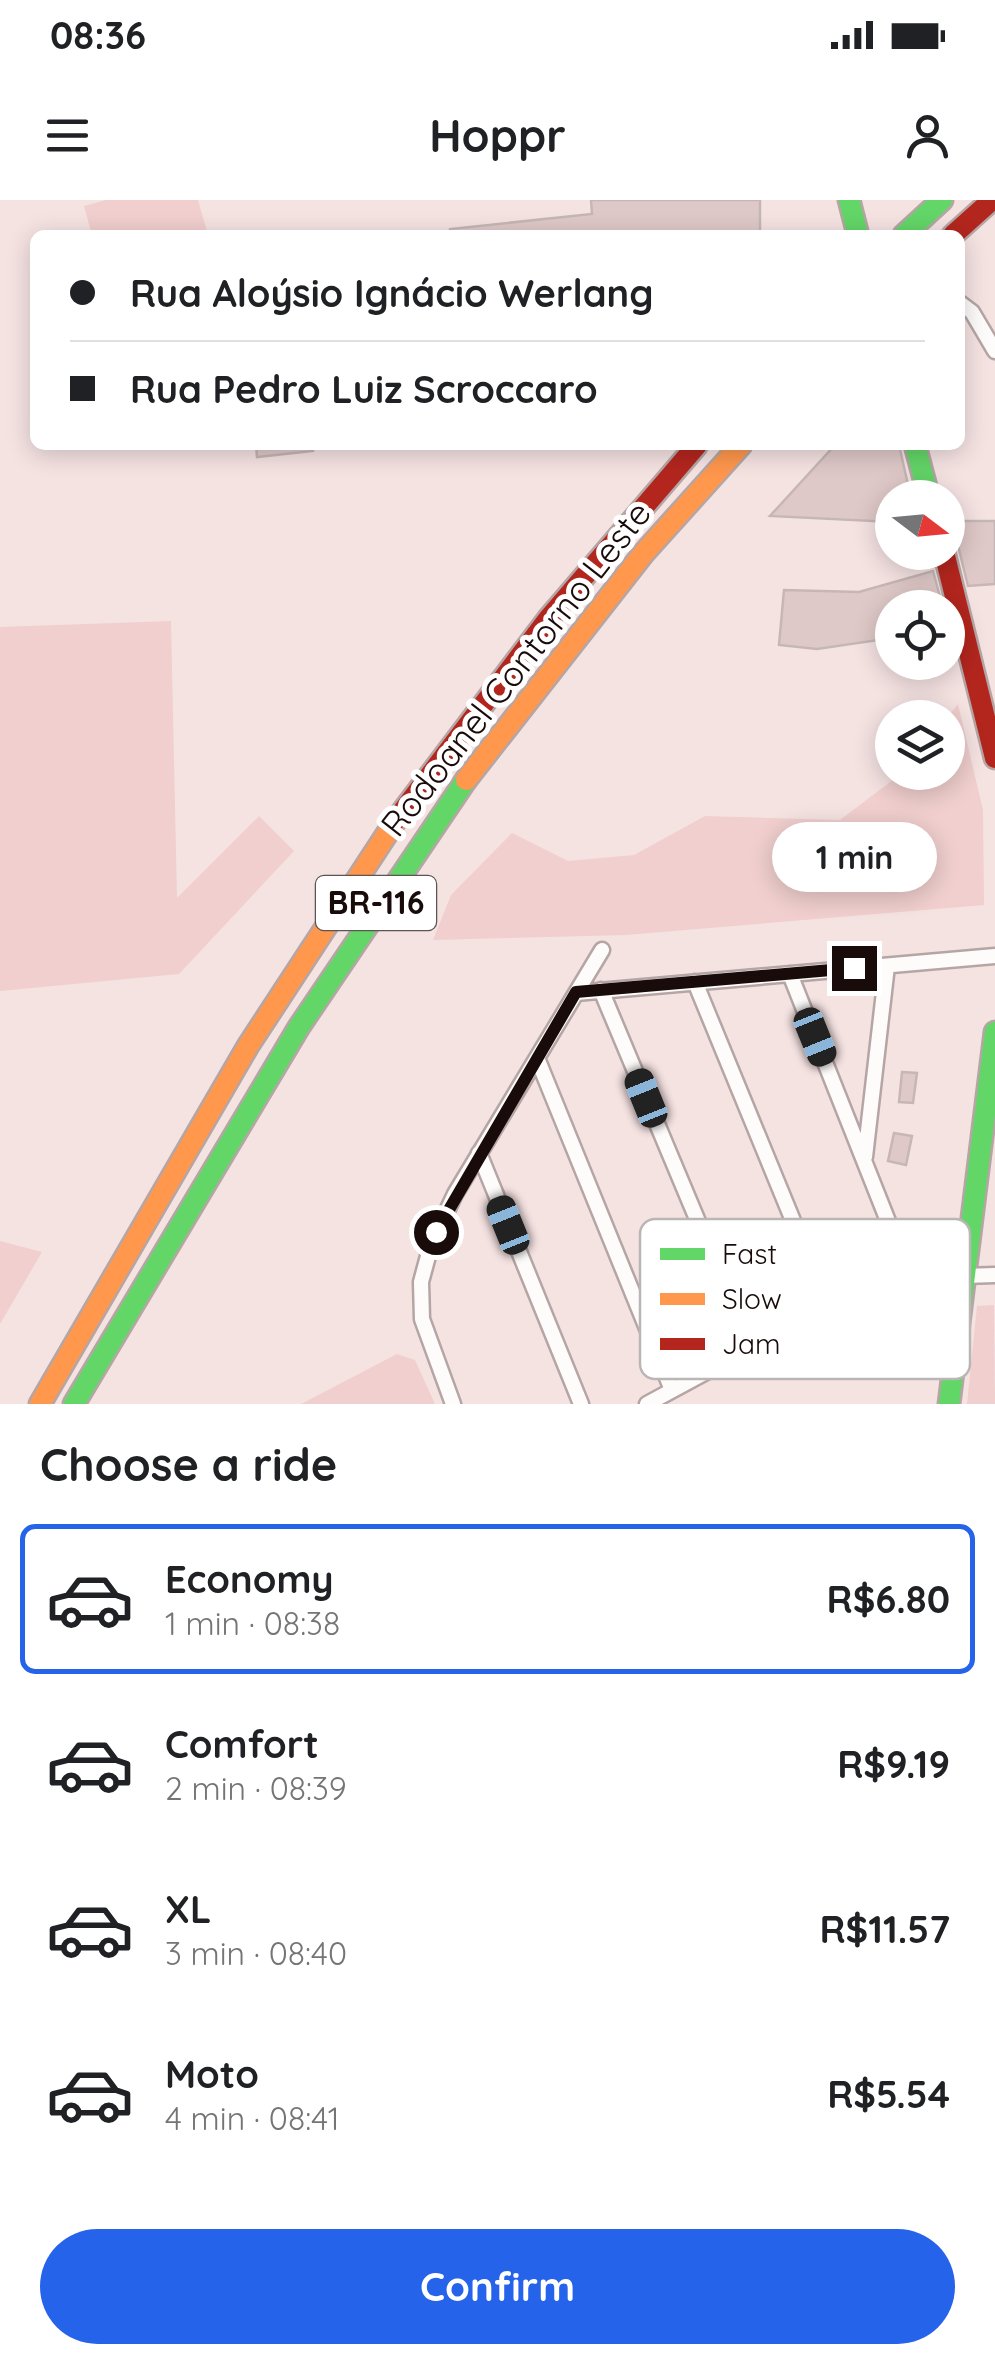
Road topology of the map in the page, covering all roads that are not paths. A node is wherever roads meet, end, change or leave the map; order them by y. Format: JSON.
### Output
{"nodes":[{"id":1,"x":849,"y":200,"type":"edge"},
{"id":2,"x":942,"y":200,"type":"edge"},
{"id":3,"x":992,"y":200,"type":"edge"},
{"id":4,"x":857,"y":230,"type":"edge"},
{"id":5,"x":909,"y":230,"type":"edge"},
{"id":6,"x":959,"y":230,"type":"edge"},
{"id":7,"x":965,"y":307,"type":"edge"},
{"id":8,"x":995,"y":351,"type":"edge"},
{"id":9,"x":694,"y":450,"type":"edge"},
{"id":10,"x":737,"y":450,"type":"edge"},
{"id":11,"x":916,"y":450,"type":"edge"},
{"id":12,"x":924,"y":480,"type":"edge"},
{"id":13,"x":948,"y":570,"type":"edge"},
{"id":14,"x":995,"y":758,"type":"edge"},
{"id":15,"x":602,"y":950,"type":"dead end"},
{"id":16,"x":995,"y":956,"type":"edge"},
{"id":17,"x":886,"y":966,"type":"junction"},
{"id":18,"x":790,"y":974,"type":"junction"},
{"id":19,"x":695,"y":982,"type":"junction"},
{"id":20,"x":601,"y":990,"type":"junction"},
{"id":21,"x":576,"y":992,"type":"junction"},
{"id":22,"x":995,"y":1032,"type":"edge"},
{"id":23,"x":536,"y":1058,"type":"junction"},
{"id":24,"x":480,"y":1153,"type":"junction"},
{"id":25,"x":865,"y":1162,"type":"junction"},
{"id":26,"x":986,"y":1179,"type":"edge"},
{"id":27,"x":696,"y":1219,"type":"edge"},
{"id":28,"x":792,"y":1219,"type":"edge"},
{"id":29,"x":887,"y":1219,"type":"edge"},
{"id":30,"x":970,"y":1229,"type":"edge"},
{"id":31,"x":995,"y":1275,"type":"edge"},
{"id":32,"x":970,"y":1276,"type":"edge"},
{"id":33,"x":640,"y":1312,"type":"edge"},
{"id":34,"x":667,"y":1379,"type":"edge"},
{"id":35,"x":692,"y":1379,"type":"edge"},
{"id":36,"x":951,"y":1379,"type":"edge"},
{"id":37,"x":672,"y":1390,"type":"junction"},
{"id":38,"x":40,"y":1404,"type":"edge"},
{"id":39,"x":74,"y":1404,"type":"edge"},
{"id":40,"x":453,"y":1404,"type":"edge"},
{"id":41,"x":580,"y":1404,"type":"edge"},
{"id":42,"x":647,"y":1404,"type":"edge"},
{"id":43,"x":948,"y":1404,"type":"edge"}],
"edges":[{"from":1,"to":4,"type":"main road"},
{"from":2,"to":5,"type":"main road"},
{"from":3,"to":6,"type":"main road"},
{"from":7,"to":8,"type":"street"},
{"from":9,"to":38,"type":"main road","name":"Rodoanel Contorno Leste","number":"BR-116"},
{"from":10,"to":39,"type":"main road","name":"Rodoanel Contorno Leste","number":"BR-116"},
{"from":11,"to":12,"type":"main road"},
{"from":13,"to":14,"type":"main road"},
{"from":15,"to":21,"type":"street"},
{"from":16,"to":17,"type":"street"},
{"from":17,"to":18,"type":"street"},
{"from":17,"to":25,"type":"street"},
{"from":18,"to":19,"type":"street"},
{"from":18,"to":25,"type":"street"},
{"from":19,"to":20,"type":"street"},
{"from":19,"to":28,"type":"street"},
{"from":20,"to":21,"type":"street"},
{"from":20,"to":27,"type":"street"},
{"from":21,"to":23,"type":"street"},
{"from":22,"to":26,"type":"main road"},
{"from":23,"to":24,"type":"street"},
{"from":23,"to":33,"type":"street"},
{"from":24,"to":40,"type":"street"},
{"from":24,"to":41,"type":"street"},
{"from":25,"to":29,"type":"street"},
{"from":26,"to":30,"type":"main road"},
{"from":31,"to":32,"type":"street"},
{"from":34,"to":37,"type":"street"},
{"from":35,"to":37,"type":"street"},
{"from":36,"to":43,"type":"main road"},
{"from":37,"to":42,"type":"street"}]}
